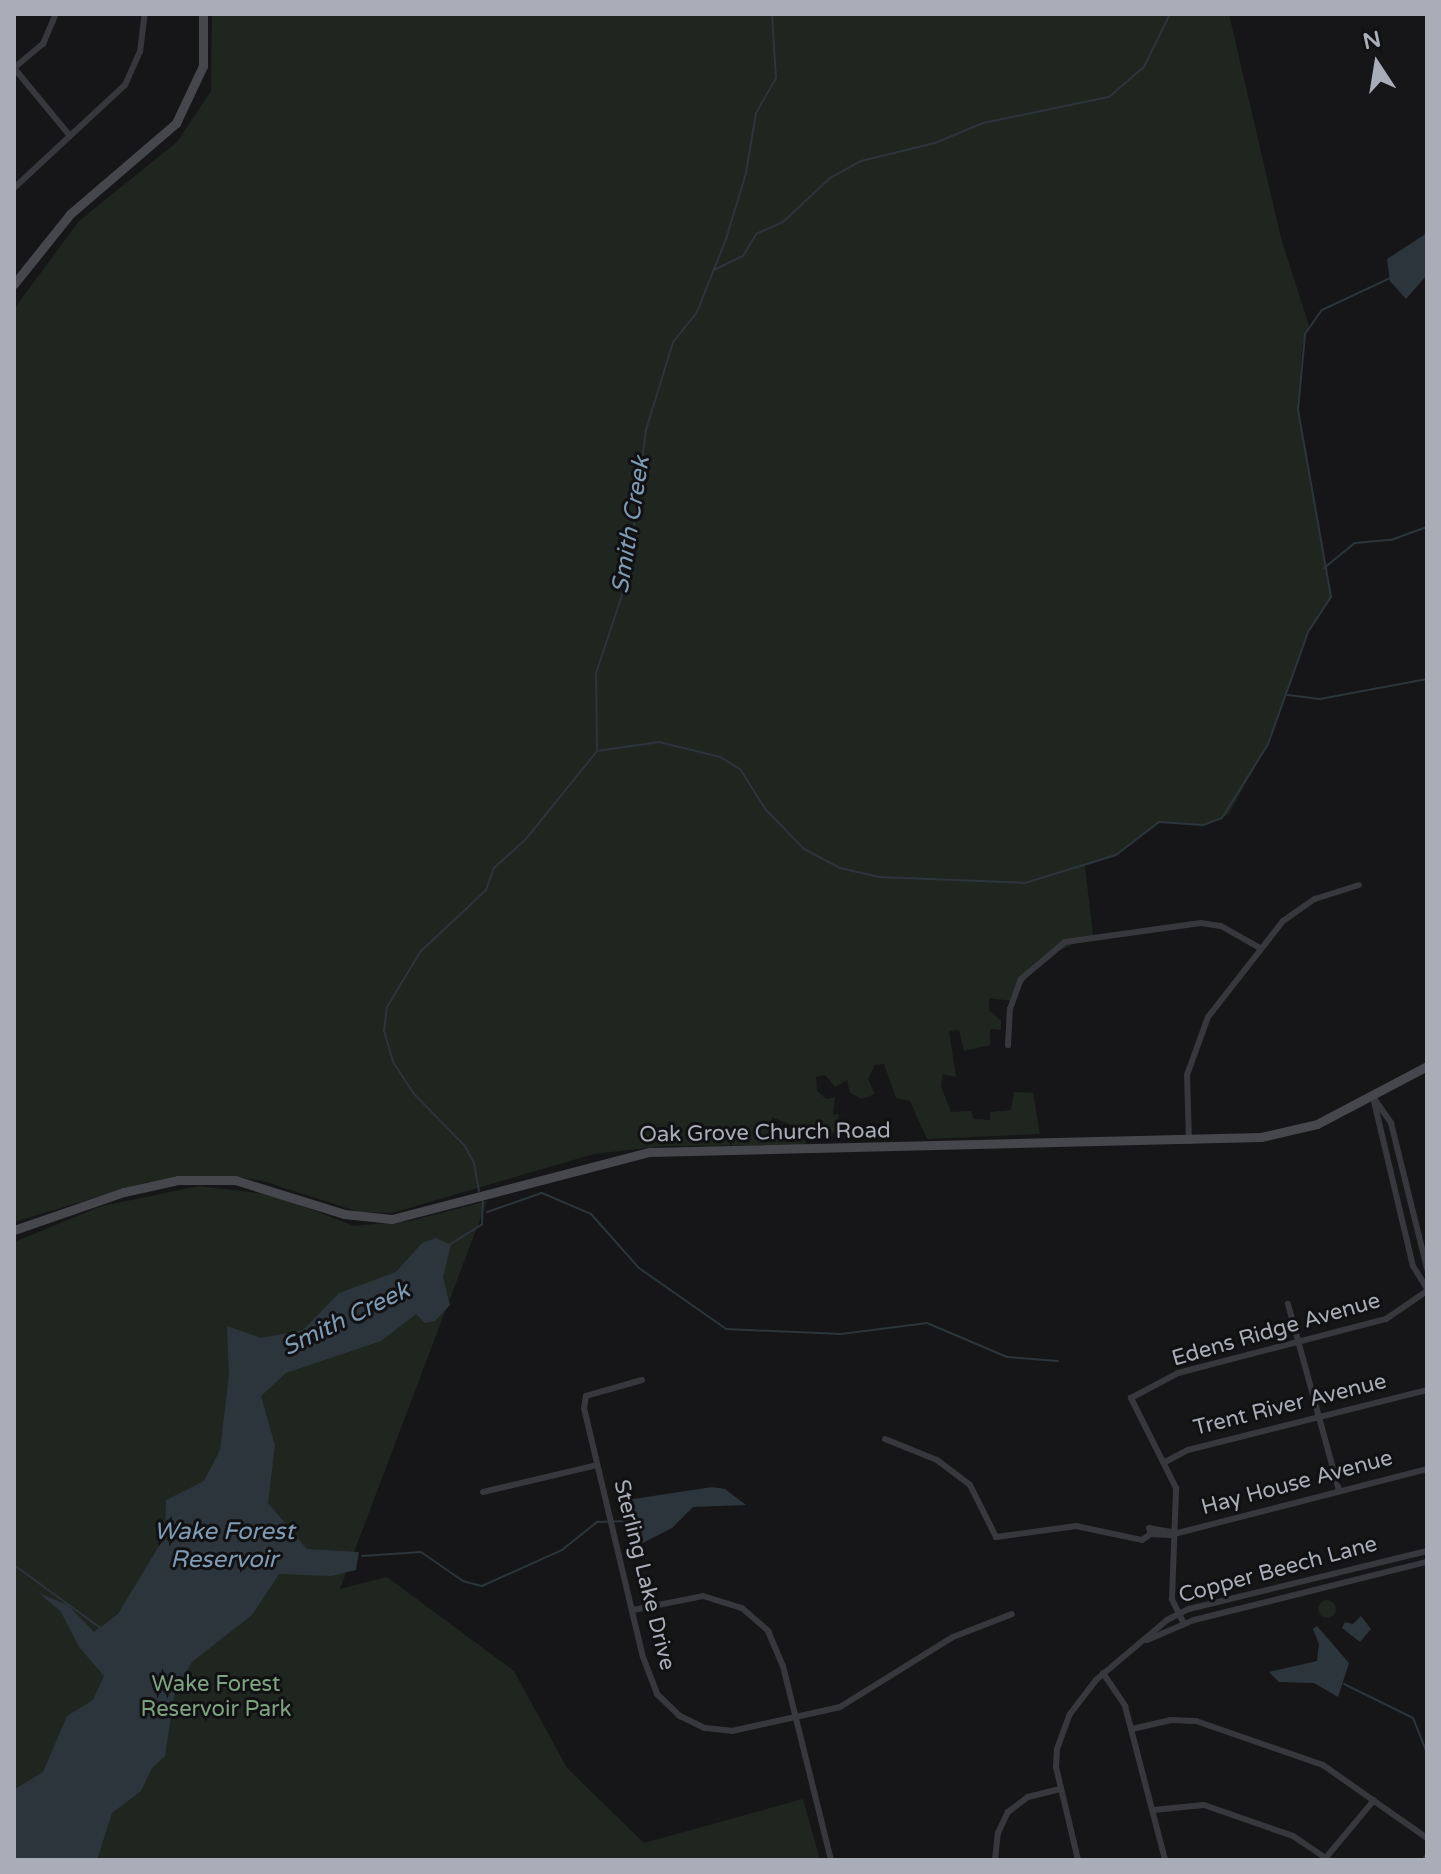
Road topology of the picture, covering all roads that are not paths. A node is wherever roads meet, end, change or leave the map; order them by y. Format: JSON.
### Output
{"nodes":[{"id":1,"x":56,"y":14,"type":"edge"},
{"id":2,"x":145,"y":14,"type":"edge"},
{"id":3,"x":203,"y":14,"type":"edge"},
{"id":4,"x":14,"y":68,"type":"edge"},
{"id":5,"x":70,"y":136,"type":"junction"},
{"id":6,"x":14,"y":188,"type":"edge"},
{"id":7,"x":14,"y":284,"type":"edge"},
{"id":8,"x":1359,"y":885,"type":"dead end"},
{"id":9,"x":1260,"y":948,"type":"junction"},
{"id":10,"x":1008,"y":1045,"type":"dead end"},
{"id":11,"x":1427,"y":1066,"type":"edge"},
{"id":12,"x":1373,"y":1097,"type":"junction"},
{"id":13,"x":1189,"y":1141,"type":"junction"},
{"id":14,"x":1406,"y":1187,"type":"junction"},
{"id":15,"x":1395,"y":1190,"type":"junction"},
{"id":16,"x":14,"y":1230,"type":"edge"},
{"id":17,"x":1427,"y":1269,"type":"edge"},
{"id":18,"x":1427,"y":1290,"type":"edge"},
{"id":19,"x":1288,"y":1304,"type":"dead end"},
{"id":20,"x":1298,"y":1343,"type":"junction"},
{"id":21,"x":642,"y":1380,"type":"dead end"},
{"id":22,"x":1427,"y":1390,"type":"edge"},
{"id":23,"x":1320,"y":1416,"type":"junction"},
{"id":24,"x":885,"y":1439,"type":"dead end"},
{"id":25,"x":1165,"y":1462,"type":"junction"},
{"id":26,"x":597,"y":1465,"type":"junction"},
{"id":27,"x":1427,"y":1469,"type":"edge"},
{"id":28,"x":1339,"y":1490,"type":"junction"},
{"id":29,"x":483,"y":1492,"type":"dead end"},
{"id":30,"x":1177,"y":1533,"type":"junction"},
{"id":31,"x":1427,"y":1551,"type":"edge"},
{"id":32,"x":1427,"y":1562,"type":"edge"},
{"id":33,"x":633,"y":1610,"type":"junction"},
{"id":34,"x":1012,"y":1614,"type":"dead end"},
{"id":35,"x":1179,"y":1614,"type":"junction"},
{"id":36,"x":1184,"y":1624,"type":"junction"},
{"id":37,"x":1147,"y":1640,"type":"junction"},
{"id":38,"x":1103,"y":1673,"type":"junction"},
{"id":39,"x":795,"y":1717,"type":"junction"},
{"id":40,"x":1132,"y":1729,"type":"junction"},
{"id":41,"x":1060,"y":1789,"type":"junction"},
{"id":42,"x":1374,"y":1800,"type":"junction"},
{"id":43,"x":1153,"y":1810,"type":"junction"},
{"id":44,"x":1427,"y":1838,"type":"edge"},
{"id":45,"x":1325,"y":1859,"type":"edge"},
{"id":46,"x":831,"y":1860,"type":"edge"},
{"id":47,"x":995,"y":1860,"type":"edge"},
{"id":48,"x":1078,"y":1860,"type":"edge"},
{"id":49,"x":1165,"y":1860,"type":"edge"}],
"edges":[{"from":1,"to":4,"type":"street"},
{"from":2,"to":5,"type":"street"},
{"from":3,"to":7,"type":"main road"},
{"from":4,"to":5,"type":"street"},
{"from":5,"to":6,"type":"street"},
{"from":8,"to":9,"type":"street"},
{"from":9,"to":10,"type":"street"},
{"from":9,"to":13,"type":"street"},
{"from":11,"to":12,"type":"main road","name":"Oak Grove Church Road"},
{"from":12,"to":13,"type":"main road","name":"Oak Grove Church Road"},
{"from":12,"to":14,"type":"street"},
{"from":12,"to":15,"type":"street"},
{"from":13,"to":16,"type":"main road","name":"Oak Grove Church Road"},
{"from":14,"to":15,"type":"street"},
{"from":14,"to":17,"type":"street"},
{"from":15,"to":18,"type":"street"},
{"from":18,"to":20,"type":"street","name":"Edens Ridge Avenue"},
{"from":19,"to":20,"type":"street"},
{"from":20,"to":23,"type":"street"},
{"from":20,"to":25,"type":"street","name":"Edens Ridge Avenue"},
{"from":21,"to":26,"type":"street","name":"Sterling Lake Drive"},
{"from":22,"to":23,"type":"street","name":"Trent River Avenue"},
{"from":23,"to":25,"type":"street","name":"Trent River Avenue"},
{"from":23,"to":28,"type":"street"},
{"from":24,"to":30,"type":"street","name":"Hay House Avenue"},
{"from":25,"to":30,"type":"street"},
{"from":26,"to":29,"type":"street"},
{"from":26,"to":33,"type":"street","name":"Sterling Lake Drive"},
{"from":27,"to":28,"type":"street","name":"Hay House Avenue"},
{"from":28,"to":30,"type":"street","name":"Hay House Avenue"},
{"from":30,"to":35,"type":"street"},
{"from":31,"to":35,"type":"street","name":"Copper Beech Lane"},
{"from":32,"to":36,"type":"street","name":"Copper Beech Lane"},
{"from":33,"to":39,"type":"street"},
{"from":33,"to":39,"type":"street","name":"Sterling Lake Drive"},
{"from":34,"to":39,"type":"street","name":"Sterling Lake Drive"},
{"from":35,"to":36,"type":"street"},
{"from":35,"to":37,"type":"street","name":"Copper Beech Lane"},
{"from":36,"to":37,"type":"street","name":"Copper Beech Lane"},
{"from":37,"to":38,"type":"street","name":"Copper Beech Lane"},
{"from":38,"to":40,"type":"street"},
{"from":38,"to":41,"type":"street","name":"Copper Beech Lane"},
{"from":39,"to":46,"type":"street"},
{"from":40,"to":42,"type":"street"},
{"from":40,"to":43,"type":"street"},
{"from":41,"to":47,"type":"street"},
{"from":41,"to":48,"type":"street","name":"Copper Beech Lane"},
{"from":42,"to":44,"type":"street"},
{"from":42,"to":45,"type":"street"},
{"from":43,"to":45,"type":"street"},
{"from":43,"to":49,"type":"street"}]}
